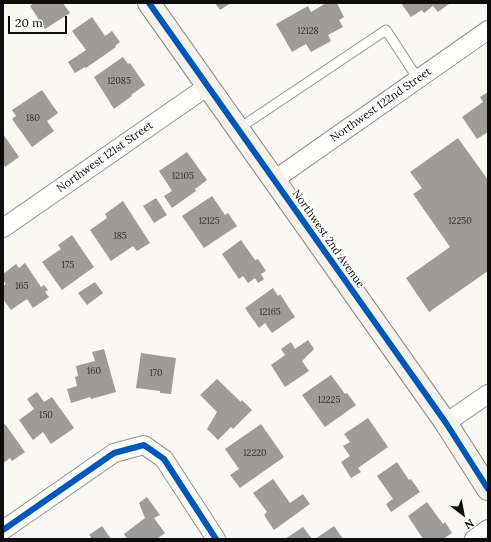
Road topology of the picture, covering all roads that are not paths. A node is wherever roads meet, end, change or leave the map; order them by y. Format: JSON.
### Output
{"nodes":[{"id":1,"x":149,"y":3,"type":"edge"},
{"id":2,"x":488,"y":30,"type":"edge"},
{"id":3,"x":418,"y":79,"type":"junction"},
{"id":4,"x":208,"y":86,"type":"junction"},
{"id":5,"x":238,"y":129,"type":"junction"},
{"id":6,"x":274,"y":180,"type":"junction"},
{"id":7,"x":3,"y":228,"type":"edge"},
{"id":8,"x":488,"y":394,"type":"edge"},
{"id":9,"x":446,"y":423,"type":"junction"},
{"id":10,"x":488,"y":489,"type":"edge"},
{"id":11,"x":488,"y":529,"type":"edge"},
{"id":12,"x":3,"y":530,"type":"edge"},
{"id":13,"x":216,"y":539,"type":"edge"},
{"id":14,"x":474,"y":539,"type":"edge"}],
"edges":[{"from":1,"to":4,"type":"street","name":"Northwest 2nd Avenue"},
{"from":2,"to":3,"type":"street","name":"Northwest 122nd Street"},
{"from":3,"to":5,"type":"lane"},
{"from":3,"to":6,"type":"street","name":"Northwest 122nd Street"},
{"from":4,"to":5,"type":"street","name":"Northwest 2nd Avenue"},
{"from":4,"to":7,"type":"street","name":"Northwest 121st Street"},
{"from":5,"to":6,"type":"street","name":"Northwest 2nd Avenue"},
{"from":6,"to":9,"type":"street","name":"Northwest 2nd Avenue"},
{"from":8,"to":9,"type":"street"},
{"from":9,"to":10,"type":"street","name":"Northwest 2nd Avenue"},
{"from":11,"to":14,"type":"street"},
{"from":12,"to":13,"type":"street"}]}
